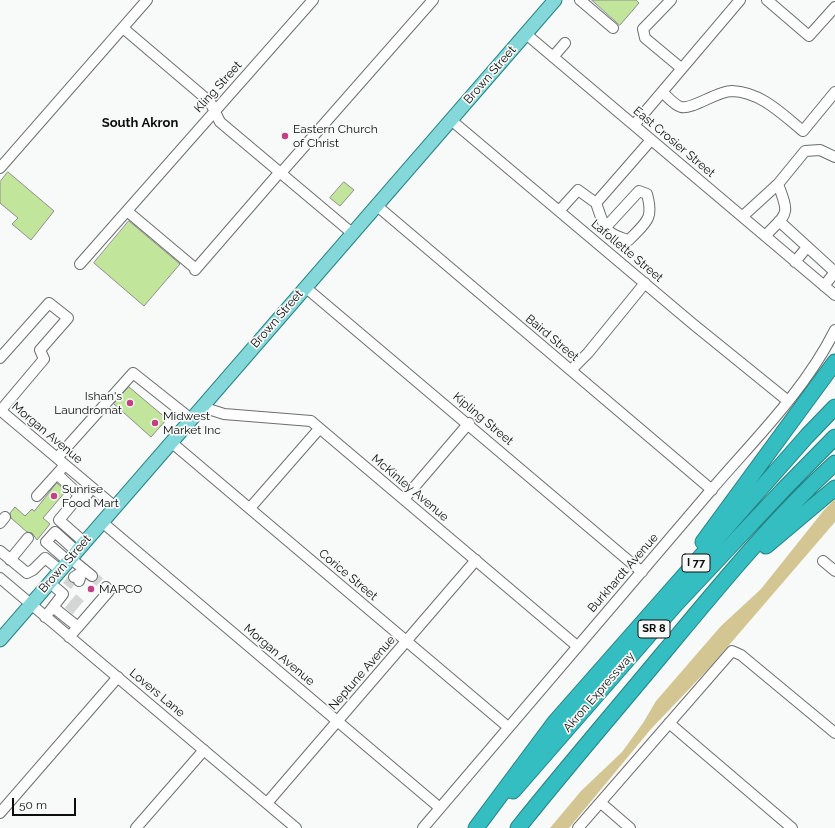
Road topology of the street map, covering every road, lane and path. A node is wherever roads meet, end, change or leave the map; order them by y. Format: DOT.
graph roads {
  1 [pos="147,0"];
  2 [pos="313,0"];
  3 [pos="432,0"];
  4 [pos="555,0"];
  5 [pos="580,0"];
  6 [pos="671,0"];
  7 [pos="740,0"];
  8 [pos="768,0"];
  9 [pos="835,7"];
  10 [pos="123,28"];
  11 [pos="613,28"];
  12 [pos="526,34"];
  13 [pos="565,43"];
  14 [pos="553,57"];
  15 [pos="682,68"];
  16 [pos="662,92"];
  17 [pos="835,92"];
  18 [pos="214,111"];
  19 [pos="451,120"];
  20 [pos="634,125"];
  21 [pos="651,140"];
  22 [pos="835,157"];
  23 [pos="0,168"];
  24 [pos="280,174"];
  25 [pos="778,184"];
  26 [pos="596,203"];
  27 [pos="376,206"];
  28 [pos="127,211"];
  29 [pos="559,211"];
  30 [pos="743,216"];
  31 [pos="779,221"];
  32 [pos="605,228"];
  33 [pos="352,233"];
  34 [pos="765,236"];
  35 [pos="807,247"];
  36 [pos="795,262"];
  37 [pos="80,264"];
  38 [pos="645,284"];
  39 [pos="824,286"];
  40 [pos="305,287"];
  41 [pos="835,295"];
  42 [pos="835,330"];
  43 [pos="0,358"];
  44 [pos="835,362"];
  45 [pos="571,370"];
  46 [pos="788,401"];
  47 [pos="202,407"];
  48 [pos="835,407"];
  49 [pos="0,410"];
  50 [pos="191,419"];
  51 [pos="469,423"];
  52 [pos="319,428"];
  53 [pos="835,437"];
  54 [pos="171,442"];
  55 [pos="57,458"];
  56 [pos="835,463"];
  57 [pos="65,465"];
  58 [pos="57,474"];
  59 [pos="92,488"];
  60 [pos="835,488"];
  61 [pos="712,490"];
  62 [pos="38,496"];
  63 [pos="79,496"];
  64 [pos="404,499"];
  65 [pos="114,506"];
  66 [pos="250,508"];
  67 [pos="102,522"];
  68 [pos="63,523"];
  69 [pos="28,538"];
  70 [pos="0,551"];
  71 [pos="72,556"];
  72 [pos="10,560"];
  73 [pos="476,560"];
  74 [pos="823,561"];
  75 [pos="835,571"];
  76 [pos="642,572"];
  77 [pos="92,576"];
  78 [pos="0,578"];
  79 [pos="680,581"];
  80 [pos="49,582"];
  81 [pos="106,588"];
  82 [pos="711,596"];
  83 [pos="30,604"];
  84 [pos="53,607"];
  85 [pos="45,616"];
  86 [pos="78,628"];
  87 [pos="69,637"];
  88 [pos="0,640"];
  89 [pos="406,641"];
  90 [pos="577,646"];
  91 [pos="118,677"];
  92 [pos="337,721"];
  93 [pos="668,723"];
  94 [pos="508,727"];
  95 [pos="834,730"];
  96 [pos="204,750"];
  97 [pos="267,803"];
  98 [pos="601,803"];
  99 [pos="442,806"];
  100 [pos="0,813"];
  101 [pos="290,826"];
  102 [pos="136,828"];
  103 [pos="423,828"];
  104 [pos="476,828"];
  105 [pos="481,828"];
  106 [pos="518,828"];
  107 [pos="578,828"];
  108 [pos="630,828"];
  109 [pos="792,828"];
  1 -- 10 [label="street"];
  2 -- 18 [label="street, Kling Street"];
  3 -- 24 [label="street"];
  4 -- 12 [label="main road, Brown Street"];
  5 -- 11 [label="street"];
  6 -- 15 [label="street"];
  7 -- 15 [label="street"];
  8 -- 9 [label="street"];
  10 -- 18 [label="street"];
  10 -- 23 [label="street"];
  12 -- 14 [label="street, East Crosier Street"];
  12 -- 19 [label="main road, Brown Street"];
  13 -- 14 [label="street"];
  14 -- 20 [label="street, East Crosier Street"];
  15 -- 16 [label="street"];
  16 -- 17 [label="street"];
  16 -- 20 [label="street"];
  18 -- 24 [label="street"];
  18 -- 28 [label="street, Kling Street"];
  19 -- 27 [label="main road, Brown Street"];
  19 -- 29 [label="street, Lafollette Street"];
  20 -- 21 [label="street, East Crosier Street"];
  21 -- 26 [label="street"];
  21 -- 30 [label="street, East Crosier Street"];
  22 -- 25 [label="street"];
  24 -- 28 [label="street"];
  24 -- 33 [label="street"];
  25 -- 30 [label="street"];
  25 -- 31 [label="street"];
  26 -- 29 [label="street"];
  26 -- 32 [label="street"];
  27 -- 33 [label="main road, Brown Street"];
  27 -- 45 [label="street, Baird Street"];
  28 -- 37 [label="street, Kling Street"];
  29 -- 38 [label="street, Lafollette Street"];
  30 -- 34 [label="street, East Crosier Street"];
  31 -- 34 [label="street"];
  31 -- 35 [label="street"];
  32 -- 32 [label="street"];
  33 -- 40 [label="main road, Brown Street"];
  34 -- 36 [label="street, East Crosier Street"];
  35 -- 36 [label="street"];
  35 -- 39 [label="street"];
  36 -- 39 [label="street, East Crosier Street"];
  38 -- 45 [label="street"];
  38 -- 46 [label="street, Lafollette Street"];
  39 -- 41 [label="street"];
  40 -- 47 [label="main road, Brown Street"];
  40 -- 51 [label="street, Kipling Street"];
  42 -- 46 [label="street, Burkhardt Avenue"];
  43 -- 49 [label="street"];
  44 -- 79 [label="highway"];
  45 -- 61 [label="street, Baird Street"];
  46 -- 61 [label="street, Burkhardt Avenue"];
  47 -- 50 [label="main road, Brown Street"];
  47 -- 52 [label="street, McKinley Avenue"];
  48 -- 79 [label="highway, I 77"];
  49 -- 55 [label="street, Morgan Avenue"];
  50 -- 54 [label="main road, Brown Street"];
  50 -- 55 [label="street"];
  51 -- 64 [label="street"];
  51 -- 76 [label="street, Kipling Street"];
  52 -- 64 [label="street, McKinley Avenue"];
  52 -- 66 [label="street"];
  53 -- 105 [label="highway, Akron Expressway / SR 8"];
  54 -- 65 [label="main road, Brown Street"];
  54 -- 66 [label="street, Corice Street"];
  55 -- 57 [label="street, Morgan Avenue"];
  56 -- 82 [label="highway, Akron Expressway"];
  57 -- 58 [label="street"];
  57 -- 59 [label="street, Morgan Avenue"];
  58 -- 62 [label="street"];
  58 -- 63 [label="street"];
  59 -- 63 [label="street"];
  59 -- 65 [label="street, Morgan Avenue"];
  60 -- 82 [label="highway"];
  61 -- 76 [label="street, Burkhardt Avenue"];
  63 -- 68 [label="street"];
  64 -- 73 [label="street, McKinley Avenue"];
  65 -- 67 [label="main road, Brown Street"];
  66 -- 89 [label="street, Corice Street"];
  67 -- 71 [label="main road, Brown Street"];
  67 -- 92 [label="street, Morgan Avenue"];
  68 -- 71 [label="street"];
  68 -- 71 [label="street"];
  69 -- 72 [label="street"];
  70 -- 72 [label="street"];
  71 -- 72 [label="street"];
  71 -- 77 [label="street"];
  71 -- 80 [label="main road, Brown Street"];
  73 -- 89 [label="street, Neptune Avenue"];
  73 -- 90 [label="street, McKinley Avenue"];
  74 -- 75 [label="street"];
  76 -- 90 [label="street, Burkhardt Avenue"];
  78 -- 83 [label="street, Lovers Lane"];
  79 -- 104 [label="highway, I 77"];
  80 -- 83 [label="main road, Brown Street"];
  80 -- 84 [label="street"];
  81 -- 86 [label="street"];
  82 -- 106 [label="highway, Akron Expressway"];
  83 -- 85 [label="street, Lovers Lane"];
  83 -- 88 [label="main road, Brown Street"];
  84 -- 85 [label="street"];
  84 -- 86 [label="street"];
  85 -- 87 [label="street, Lovers Lane"];
  86 -- 87 [label="street"];
  87 -- 91 [label="street, Lovers Lane"];
  89 -- 92 [label="street, Neptune Avenue"];
  89 -- 94 [label="street, Corice Street"];
  90 -- 94 [label="street, Burkhardt Avenue"];
  91 -- 96 [label="street, Lovers Lane"];
  91 -- 100 [label="street"];
  92 -- 97 [label="street, Neptune Avenue"];
  92 -- 99 [label="street, Morgan Avenue"];
  93 -- 95 [label="street"];
  93 -- 98 [label="street"];
  93 -- 109 [label="street"];
  94 -- 99 [label="street, Burkhardt Avenue"];
  96 -- 97 [label="street, Lovers Lane"];
  96 -- 102 [label="street"];
  97 -- 101 [label="street, Lovers Lane"];
  98 -- 107 [label="street"];
  98 -- 108 [label="street"];
  99 -- 103 [label="street, Burkhardt Avenue"];
}
